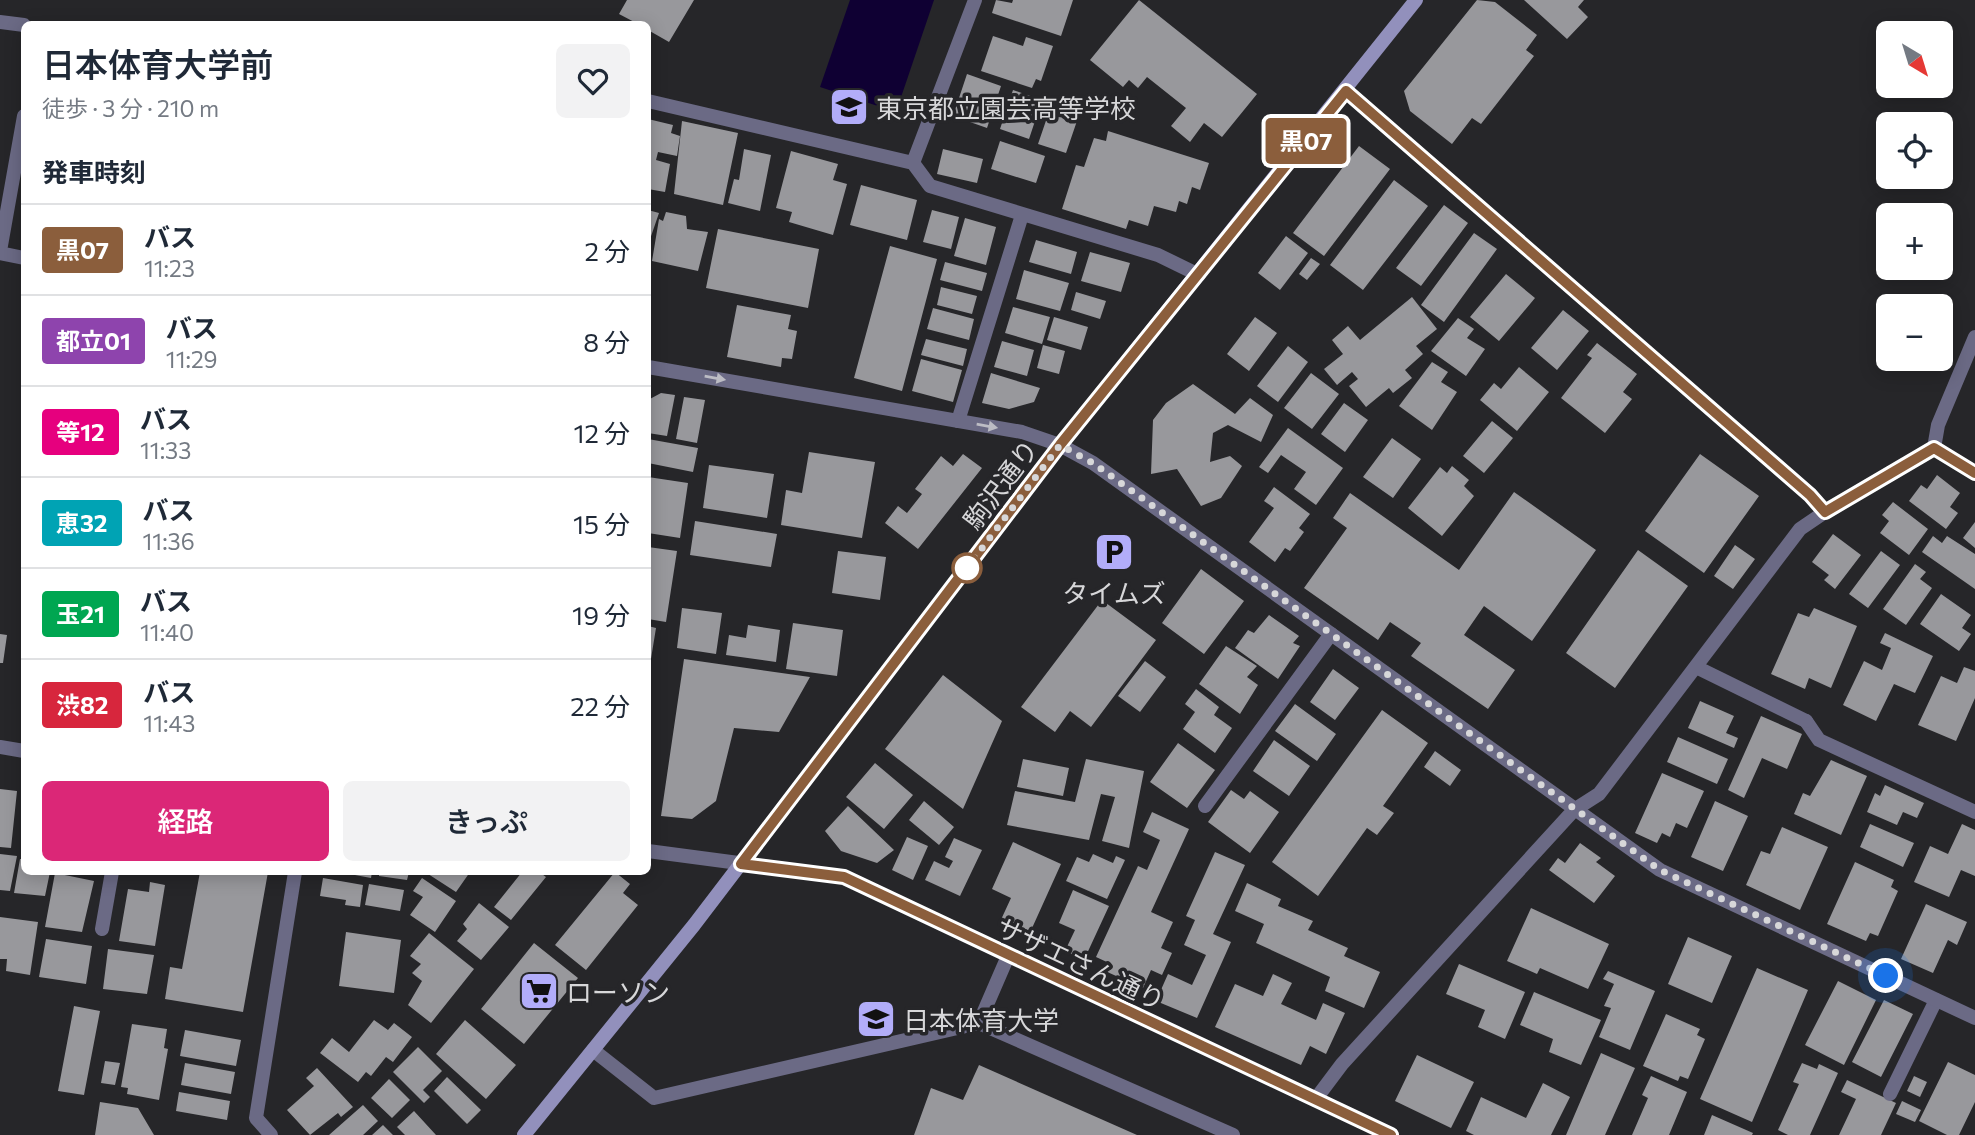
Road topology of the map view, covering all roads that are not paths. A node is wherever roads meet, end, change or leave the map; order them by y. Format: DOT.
graph roads {
  1 [pos="975,0"];
  2 [pos="1416,0"];
  3 [pos="0,22"];
  4 [pos="21,25"];
  5 [pos="1346,91"];
  6 [pos="651,102"];
  7 [pos="21,133"];
  8 [pos="913,163"];
  9 [pos="1022,215"];
  10 [pos="0,252"];
  11 [pos="21,257"];
  12 [pos="1199,275"];
  13 [pos="1975,337"];
  14 [pos="651,368"];
  15 [pos="958,421"];
  16 [pos="1060,445"];
  17 [pos="1934,448"];
  18 [pos="1975,473"];
  19 [pos="1825,512"];
  20 [pos="1331,634"];
  21 [pos="1696,667"];
  22 [pos="0,747"];
  23 [pos="21,750"];
  24 [pos="1205,806"];
  25 [pos="1574,810"];
  26 [pos="1975,812"];
  27 [pos="651,851"];
  28 [pos="741,864"];
  29 [pos="111,875"];
  30 [pos="295,875"];
  31 [pos="102,929"];
  32 [pos="1008,956"];
  33 [pos="1936,1000"];
  34 [pos="1975,1018"];
  35 [pos="979,1023"];
  36 [pos="593,1050"];
  37 [pos="1890,1094"];
  38 [pos="1315,1100"];
  39 [pos="271,1135"];
  40 [pos="524,1135"];
  41 [pos="1233,1135"];
  42 [pos="1391,1135"];
  1 -- 8 [label="street"];
  2 -- 5 [label="main road, 駒沢通り"];
  3 -- 4 [label="street"];
  5 -- 12 [label="main road, 駒沢通り"];
  5 -- 19 [label="street"];
  6 -- 8 [label="street"];
  7 -- 10 [label="street"];
  8 -- 9 [label="street"];
  9 -- 12 [label="street"];
  9 -- 15 [label="street"];
  10 -- 11 [label="street"];
  12 -- 16 [label="main road, 駒沢通り"];
  13 -- 17 [label="street"];
  14 -- 15 [label="street, one-way"];
  15 -- 16 [label="street, one-way"];
  16 -- 20 [label="street"];
  16 -- 28 [label="main road, 駒沢通り"];
  17 -- 18 [label="street"];
  17 -- 19 [label="street"];
  19 -- 21 [label="street"];
  20 -- 24 [label="street"];
  20 -- 25 [label="street"];
  21 -- 25 [label="street"];
  21 -- 26 [label="street"];
  22 -- 23 [label="street"];
  25 -- 33 [label="street"];
  25 -- 38 [label="street"];
  27 -- 28 [label="street, サザエさん通り"];
  28 -- 32 [label="street, サザエさん通り"];
  28 -- 36 [label="main road, 駒沢通り"];
  29 -- 31 [label="street"];
  30 -- 39 [label="street"];
  32 -- 35 [label="street"];
  32 -- 38 [label="street, サザエさん通り"];
  33 -- 34 [label="street"];
  33 -- 37 [label="street"];
  35 -- 36 [label="street"];
  35 -- 41 [label="street"];
  36 -- 40 [label="main road, 駒沢通り"];
  38 -- 42 [label="street, サザエさん通り"];
}
